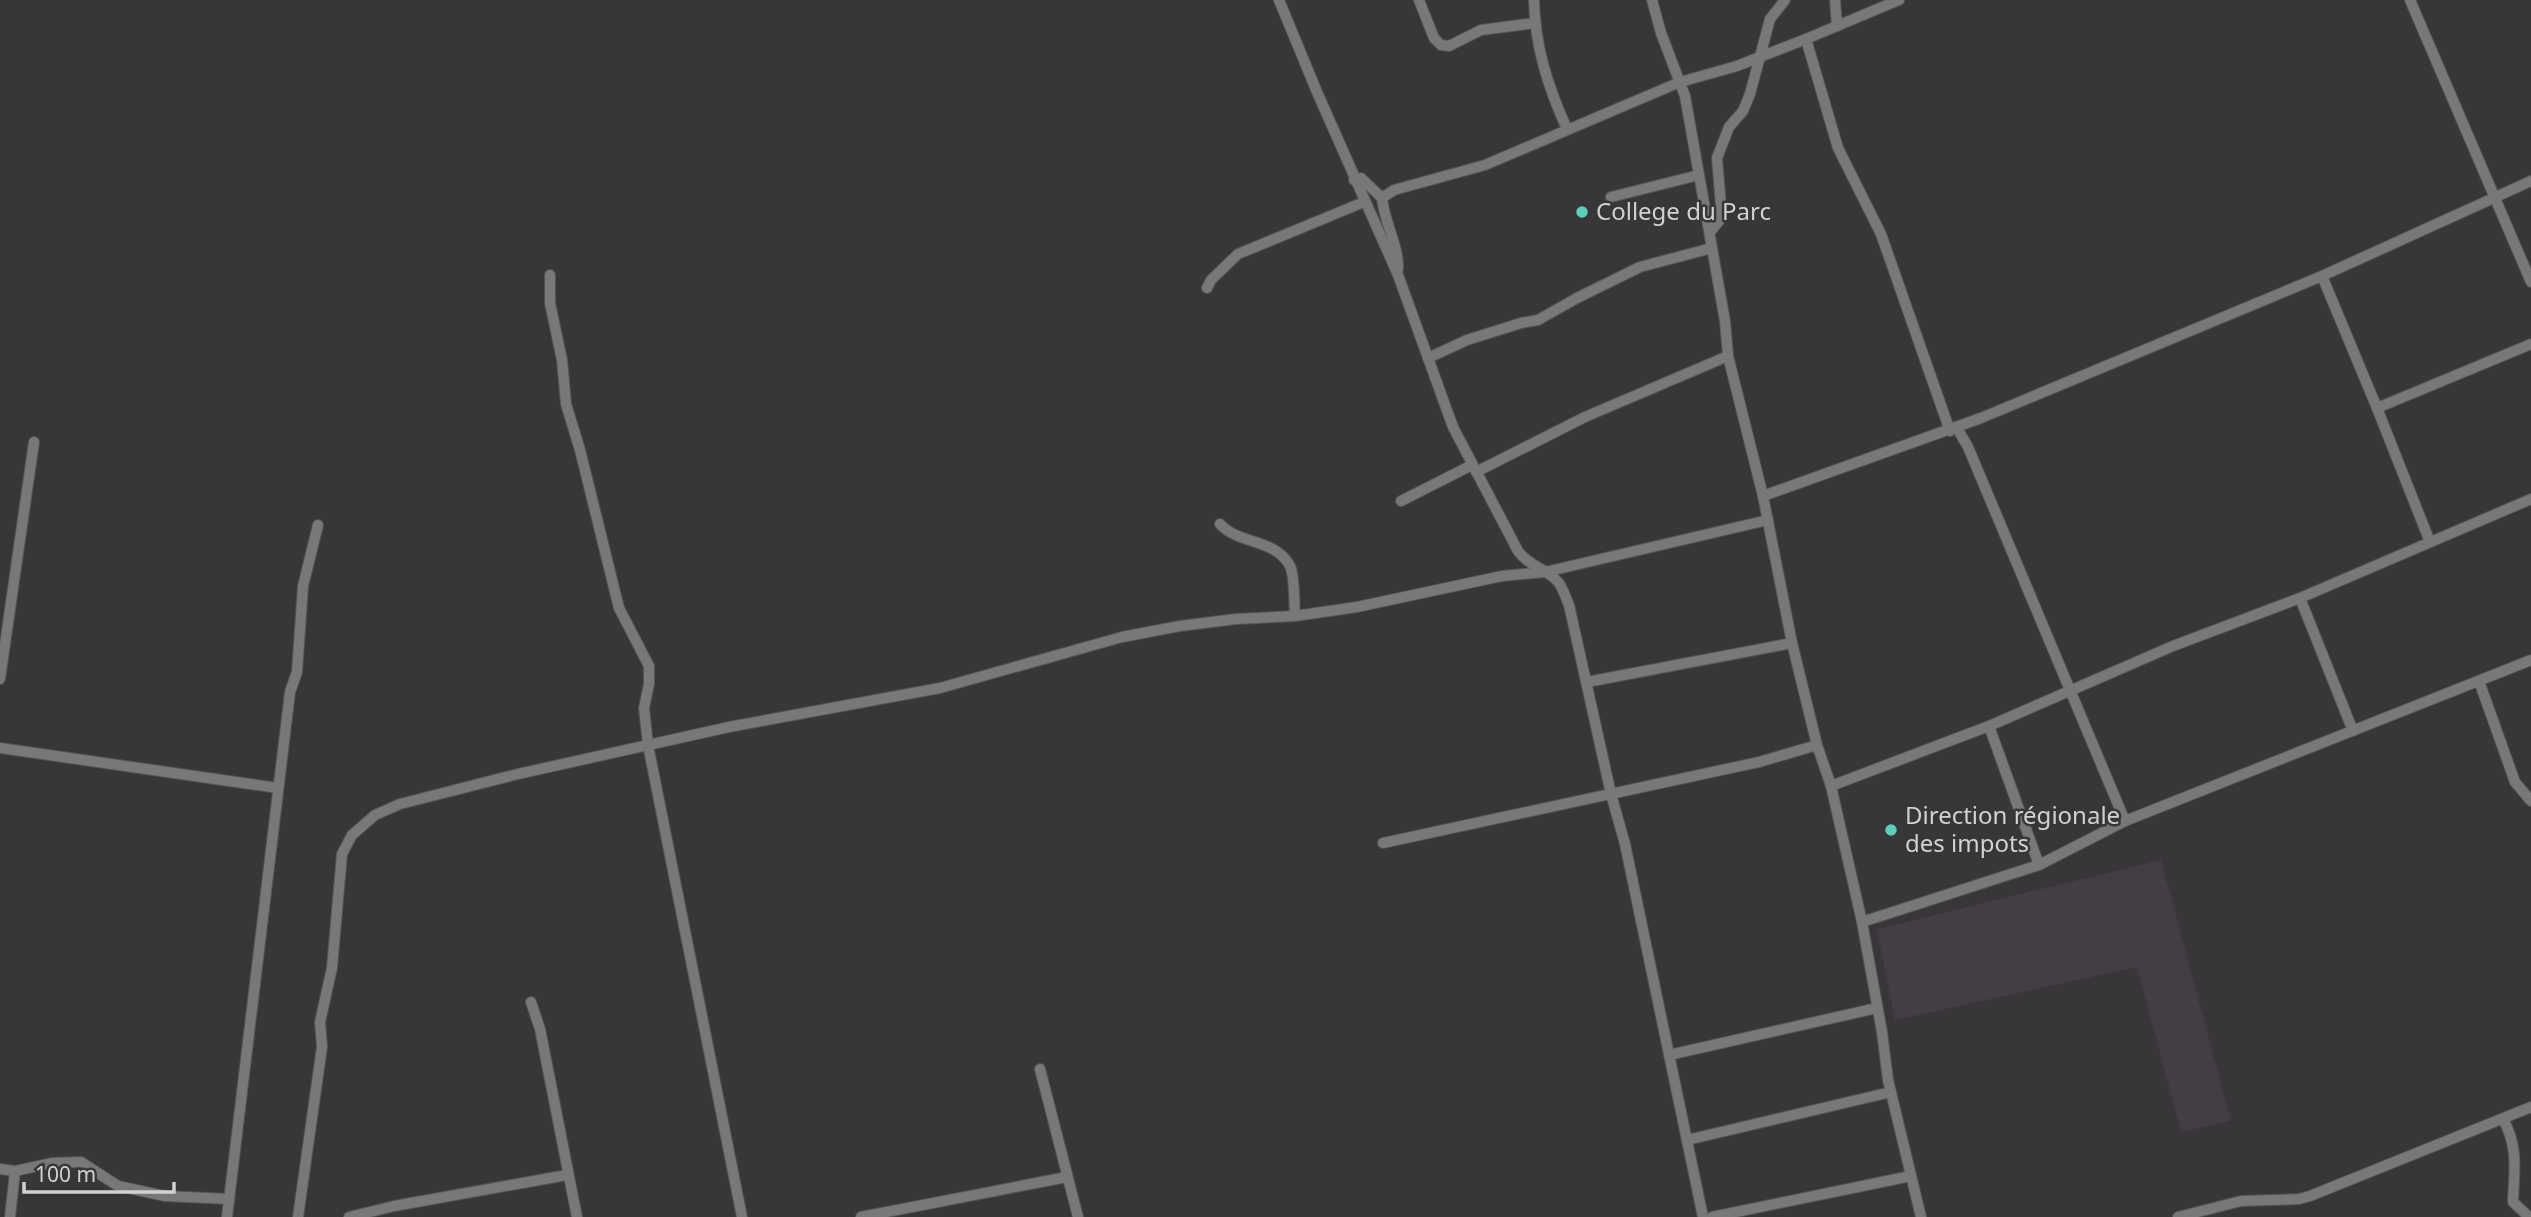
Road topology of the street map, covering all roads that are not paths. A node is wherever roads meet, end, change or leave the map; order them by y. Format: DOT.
graph roads {
  1 [pos="1279,0"];
  2 [pos="1419,0"];
  3 [pos="1535,0"];
  4 [pos="1652,0"];
  5 [pos="1785,0"];
  6 [pos="1835,0"];
  7 [pos="1899,0"];
  8 [pos="2410,0"];
  9 [pos="1535,23"];
  10 [pos="1838,26"];
  11 [pos="1806,39"];
  12 [pos="1760,55"];
  13 [pos="1680,82"];
  14 [pos="1567,130"];
  15 [pos="1699,175"];
  16 [pos="1354,180"];
  17 [pos="2531,181"];
  18 [pos="1611,197"];
  19 [pos="1382,198"];
  20 [pos="2494,198"];
  21 [pos="1364,202"];
  22 [pos="1710,232"];
  23 [pos="1712,248"];
  24 [pos="550,275"];
  25 [pos="1398,275"];
  26 [pos="2322,276"];
  27 [pos="2531,282"];
  28 [pos="1207,288"];
  29 [pos="2531,344"];
  30 [pos="1728,356"];
  31 [pos="1428,359"];
  32 [pos="2377,408"];
  33 [pos="1953,429"];
  34 [pos="34,442"];
  35 [pos="1474,468"];
  36 [pos="1763,496"];
  37 [pos="2531,499"];
  38 [pos="1401,501"];
  39 [pos="1768,520"];
  40 [pos="1220,523"];
  41 [pos="318,525"];
  42 [pos="2430,542"];
  43 [pos="1545,572"];
  44 [pos="2300,598"];
  45 [pos="1295,616"];
  46 [pos="1792,643"];
  47 [pos="2531,660"];
  48 [pos="0,679"];
  49 [pos="2479,681"];
  50 [pos="1587,682"];
  51 [pos="2068,691"];
  52 [pos="1989,726"];
  53 [pos="2353,731"];
  54 [pos="648,745"];
  55 [pos="1817,745"];
  56 [pos="0,748"];
  57 [pos="1831,786"];
  58 [pos="278,788"];
  59 [pos="1611,794"];
  60 [pos="2531,801"];
  61 [pos="2125,821"];
  62 [pos="1383,843"];
  63 [pos="2039,865"];
  64 [pos="1863,922"];
  65 [pos="531,1002"];
  66 [pos="1877,1008"];
  67 [pos="1669,1055"];
  68 [pos="1040,1069"];
  69 [pos="1891,1093"];
  70 [pos="2531,1107"];
  71 [pos="2503,1119"];
  72 [pos="1687,1140"];
  73 [pos="0,1169"];
  74 [pos="15,1171"];
  75 [pos="567,1175"];
  76 [pos="1911,1176"];
  77 [pos="1067,1177"];
  78 [pos="229,1199"];
  79 [pos="10,1217"];
  80 [pos="227,1217"];
  81 [pos="298,1217"];
  82 [pos="349,1217"];
  83 [pos="577,1217"];
  84 [pos="742,1217"];
  85 [pos="861,1217"];
  86 [pos="1078,1217"];
  87 [pos="1703,1217"];
  88 [pos="1712,1217"];
  89 [pos="1921,1217"];
  90 [pos="2178,1217"];
  91 [pos="2529,1217"];
  1 -- 16 [label="street"];
  2 -- 9 [label="street"];
  3 -- 9 [label="street"];
  4 -- 13 [label="street"];
  5 -- 12 [label="street"];
  6 -- 10 [label="street"];
  7 -- 10 [label="street"];
  8 -- 20 [label="street"];
  9 -- 14 [label="street"];
  10 -- 11 [label="street"];
  11 -- 12 [label="street"];
  11 -- 33 [label="street"];
  12 -- 13 [label="street"];
  12 -- 22 [label="street"];
  13 -- 14 [label="street"];
  13 -- 15 [label="street"];
  14 -- 19 [label="street"];
  15 -- 18 [label="street"];
  15 -- 22 [label="street"];
  16 -- 19 [label="street"];
  16 -- 21 [label="street"];
  17 -- 20 [label="street"];
  19 -- 25 [label="street"];
  20 -- 26 [label="street"];
  20 -- 27 [label="street"];
  21 -- 25 [label="street"];
  21 -- 28 [label="street"];
  22 -- 23 [label="street"];
  23 -- 30 [label="street"];
  23 -- 31 [label="street"];
  24 -- 54 [label="street"];
  25 -- 31 [label="street"];
  26 -- 32 [label="street"];
  26 -- 33 [label="street"];
  29 -- 32 [label="street"];
  30 -- 35 [label="street"];
  30 -- 36 [label="street"];
  31 -- 35 [label="street"];
  32 -- 42 [label="street"];
  33 -- 36 [label="street"];
  33 -- 51 [label="street"];
  34 -- 48 [label="street"];
  35 -- 38 [label="street"];
  35 -- 43 [label="street"];
  36 -- 39 [label="street"];
  37 -- 42 [label="street"];
  39 -- 43 [label="street"];
  39 -- 46 [label="street"];
  40 -- 45 [label="street"];
  41 -- 58 [label="street"];
  42 -- 44 [label="street"];
  43 -- 45 [label="street"];
  43 -- 50 [label="street"];
  44 -- 51 [label="street"];
  44 -- 53 [label="street"];
  45 -- 54 [label="street"];
  46 -- 50 [label="street"];
  46 -- 55 [label="street"];
  47 -- 49 [label="street"];
  49 -- 53 [label="street"];
  49 -- 60 [label="street"];
  50 -- 59 [label="street"];
  51 -- 52 [label="street"];
  51 -- 61 [label="street"];
  52 -- 57 [label="street"];
  52 -- 63 [label="street"];
  53 -- 61 [label="street"];
  54 -- 81 [label="street"];
  54 -- 84 [label="street"];
  55 -- 57 [label="street"];
  55 -- 59 [label="street"];
  56 -- 58 [label="street"];
  57 -- 64 [label="street"];
  58 -- 78 [label="street"];
  59 -- 62 [label="street"];
  59 -- 67 [label="street"];
  61 -- 63 [label="street"];
  63 -- 64 [label="street"];
  64 -- 66 [label="street"];
  65 -- 75 [label="street"];
  66 -- 67 [label="street"];
  66 -- 69 [label="street"];
  67 -- 72 [label="street"];
  68 -- 77 [label="street"];
  69 -- 72 [label="street"];
  69 -- 76 [label="street"];
  70 -- 71 [label="street"];
  71 -- 90 [label="street"];
  71 -- 91 [label="street"];
  72 -- 87 [label="street"];
  73 -- 74 [label="street"];
  74 -- 78 [label="street"];
  74 -- 79 [label="street"];
  75 -- 82 [label="street"];
  75 -- 83 [label="street"];
  76 -- 88 [label="street"];
  76 -- 89 [label="street"];
  77 -- 85 [label="street"];
  77 -- 86 [label="street"];
  78 -- 80 [label="street"];
}
